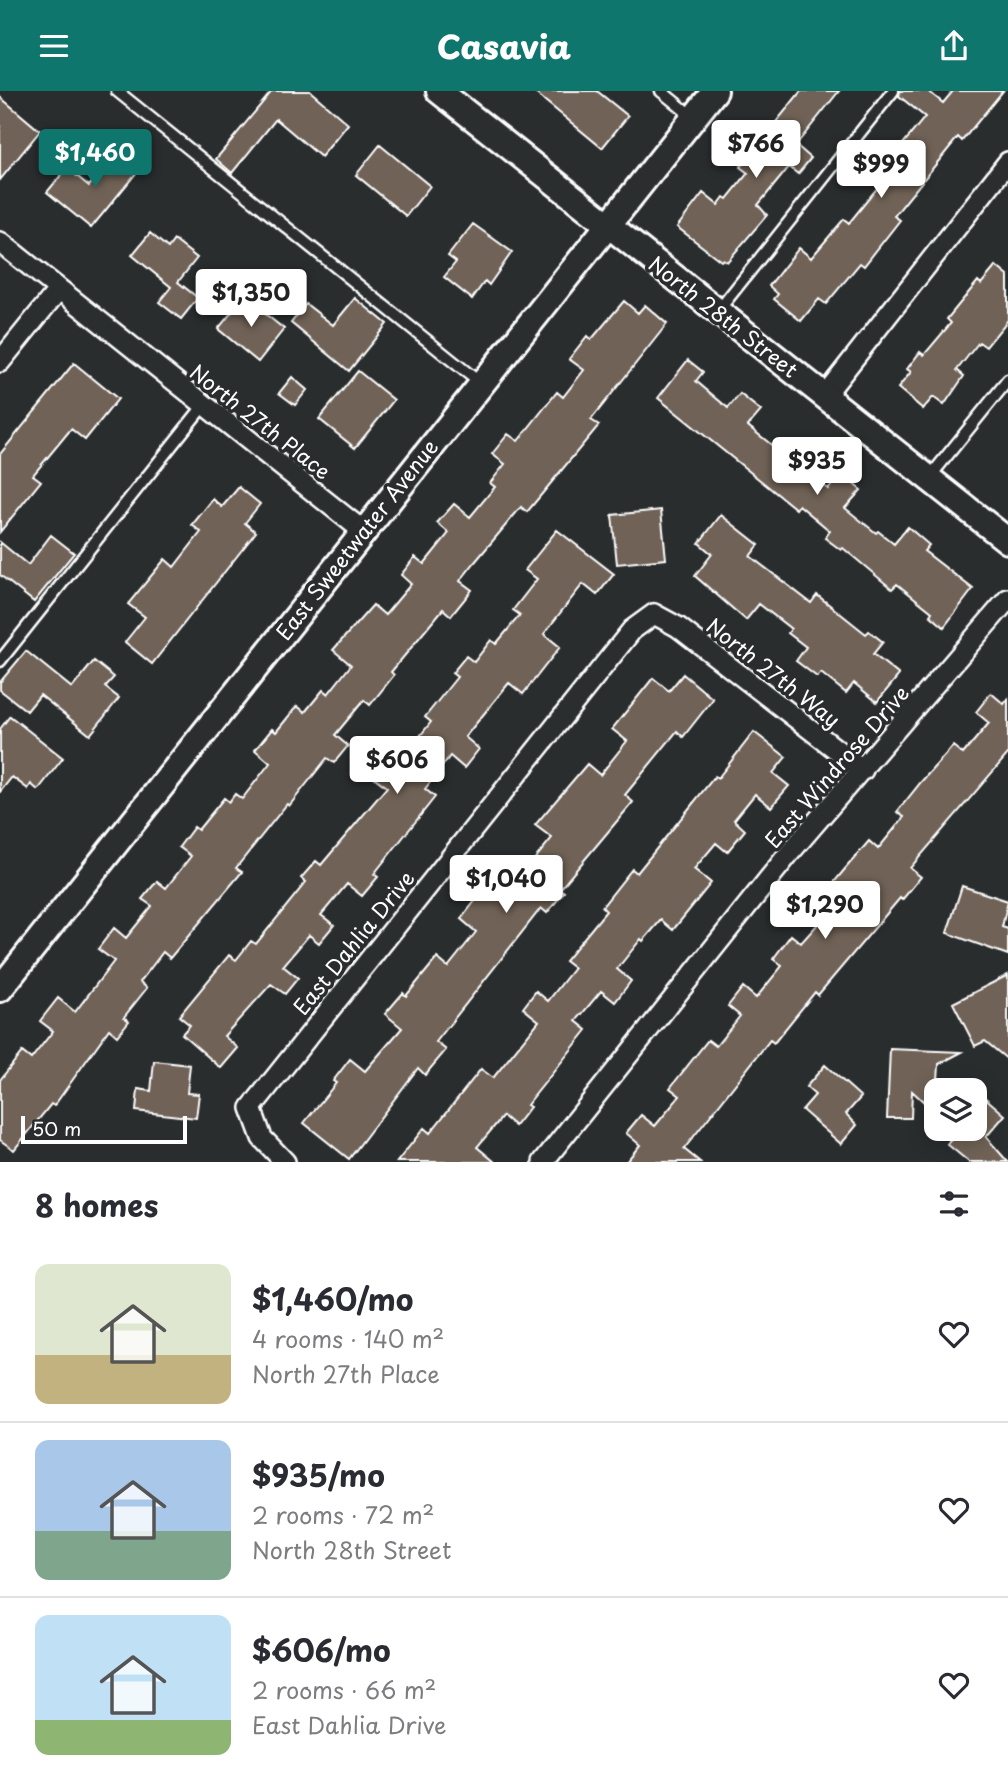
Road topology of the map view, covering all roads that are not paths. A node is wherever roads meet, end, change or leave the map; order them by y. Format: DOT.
graph roads {
  1 [pos="117,91"];
  2 [pos="439,91"];
  3 [pos="661,91"];
  4 [pos="715,91"];
  5 [pos="892,91"];
  6 [pos="694,117"];
  7 [pos="1008,162"];
  8 [pos="607,224"];
  9 [pos="0,242"];
  10 [pos="58,289"];
  11 [pos="718,311"];
  12 [pos="0,362"];
  13 [pos="1008,380"];
  14 [pos="481,383"];
  15 [pos="825,395"];
  16 [pos="204,405"];
  17 [pos="928,478"];
  18 [pos="363,531"];
  19 [pos="1008,541"];
  20 [pos="1008,599"];
  21 [pos="654,614"];
  22 [pos="0,661"];
  23 [pos="863,770"];
  24 [pos="0,989"];
  25 [pos="285,1162"];
  26 [pos="543,1162"];
  1 -- 14 [label="lane"];
  2 -- 8 [label="street, North 28th Street"];
  3 -- 6 [label="lane"];
  4 -- 6 [label="street, East Sweetwater Avenue"];
  5 -- 11 [label="lane"];
  6 -- 8 [label="street, East Sweetwater Avenue"];
  7 -- 15 [label="street"];
  8 -- 11 [label="street, North 28th Street"];
  8 -- 14 [label="street, East Sweetwater Avenue"];
  9 -- 10 [label="street, North 27th Place"];
  10 -- 12 [label="street"];
  10 -- 16 [label="street, North 27th Place"];
  11 -- 15 [label="street, North 28th Street"];
  13 -- 17 [label="lane"];
  14 -- 18 [label="street, East Sweetwater Avenue"];
  15 -- 17 [label="street, North 28th Street"];
  16 -- 18 [label="street, North 27th Place"];
  16 -- 22 [label="lane"];
  17 -- 19 [label="street, North 28th Street"];
  18 -- 24 [label="street, East Sweetwater Avenue"];
  20 -- 23 [label="street, East Windrose Drive"];
  21 -- 23 [label="street, North 27th Way"];
  21 -- 25 [label="street, East Dahlia Drive"];
  23 -- 26 [label="street, East Windrose Drive"];
}
